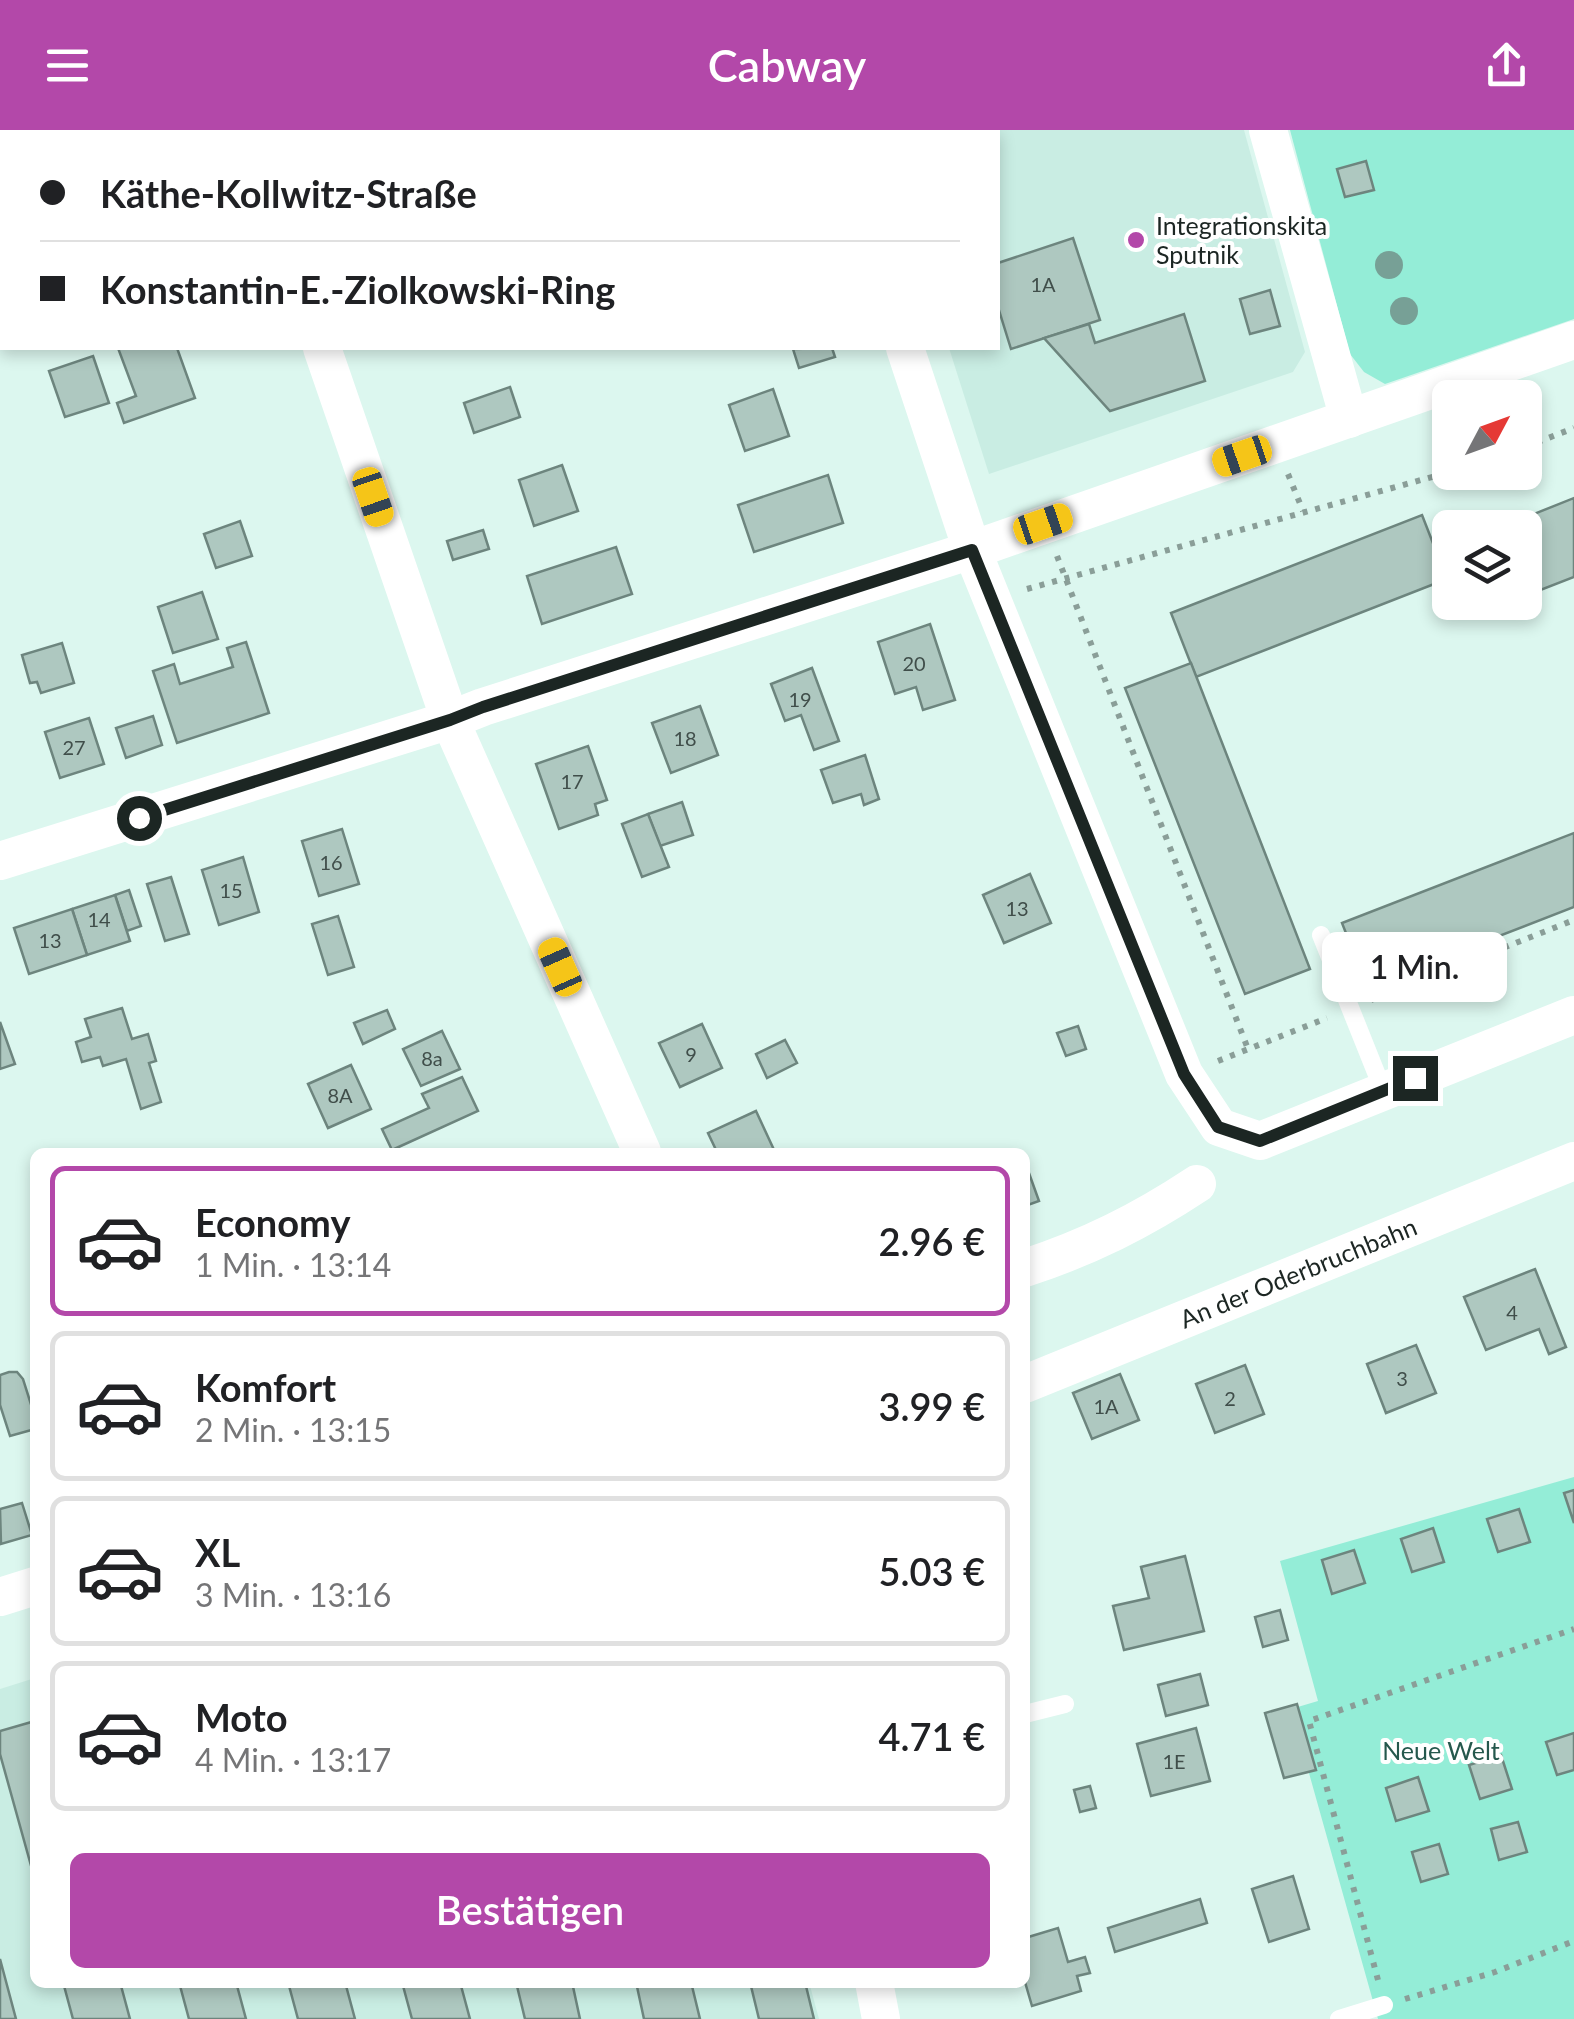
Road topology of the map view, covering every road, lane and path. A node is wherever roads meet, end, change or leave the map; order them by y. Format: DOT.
graph roads {
  1 [pos="1268,130"];
  2 [pos="1574,340"];
  3 [pos="323,350"];
  4 [pos="906,350"];
  5 [pos="1350,419"];
  6 [pos="1574,428"];
  7 [pos="1542,441"];
  8 [pos="1432,477"];
  9 [pos="1502,490"];
  10 [pos="1505,496"];
  11 [pos="1043,524"];
  12 [pos="972,550"];
  13 [pos="1067,578"];
  14 [pos="450,720"];
  15 [pos="0,861"];
  16 [pos="1321,935"];
  17 [pos="1574,1015"];
  18 [pos="1248,1049"];
  19 [pos="1384,1090"];
  20 [pos="640,1148"];
  21 [pos="1574,1162"];
  22 [pos="1198,1184"];
  23 [pos="1030,1266"];
  24 [pos="1030,1382"];
  25 [pos="30,1588"];
  26 [pos="0,1597"];
  27 [pos="1574,1630"];
  28 [pos="1065,1704"];
  29 [pos="1030,1713"];
  30 [pos="1574,1941"];
  31 [pos="875,1988"];
  32 [pos="1384,2005"];
  33 [pos="880,2019"];
  34 [pos="1339,2019"];
  1 -- 5 [label="street"];
  2 -- 5 [label="street"];
  3 -- 14 [label="street"];
  4 -- 12 [label="street"];
  5 -- 11 [label="street"];
  6 -- 7 [label="path"];
  8 -- 13 [label="path"];
  9 -- 10 [label="path"];
  11 -- 12 [label="street"];
  11 -- 13 [label="path"];
  12 -- 14 [label="street"];
  12 -- 19 [label="street"];
  13 -- 18 [label="path"];
  14 -- 15 [label="street"];
  14 -- 20 [label="street"];
  16 -- 19 [label="lane"];
  17 -- 19 [label="street"];
  21 -- 24 [label="street, An der Oderbruchbahn"];
  22 -- 23 [label="street"];
  25 -- 26 [label="street"];
  27 -- 32 [label="path"];
  28 -- 29 [label="lane"];
  30 -- 32 [label="path"];
  31 -- 33 [label="street"];
  32 -- 34 [label="lane"];
}
